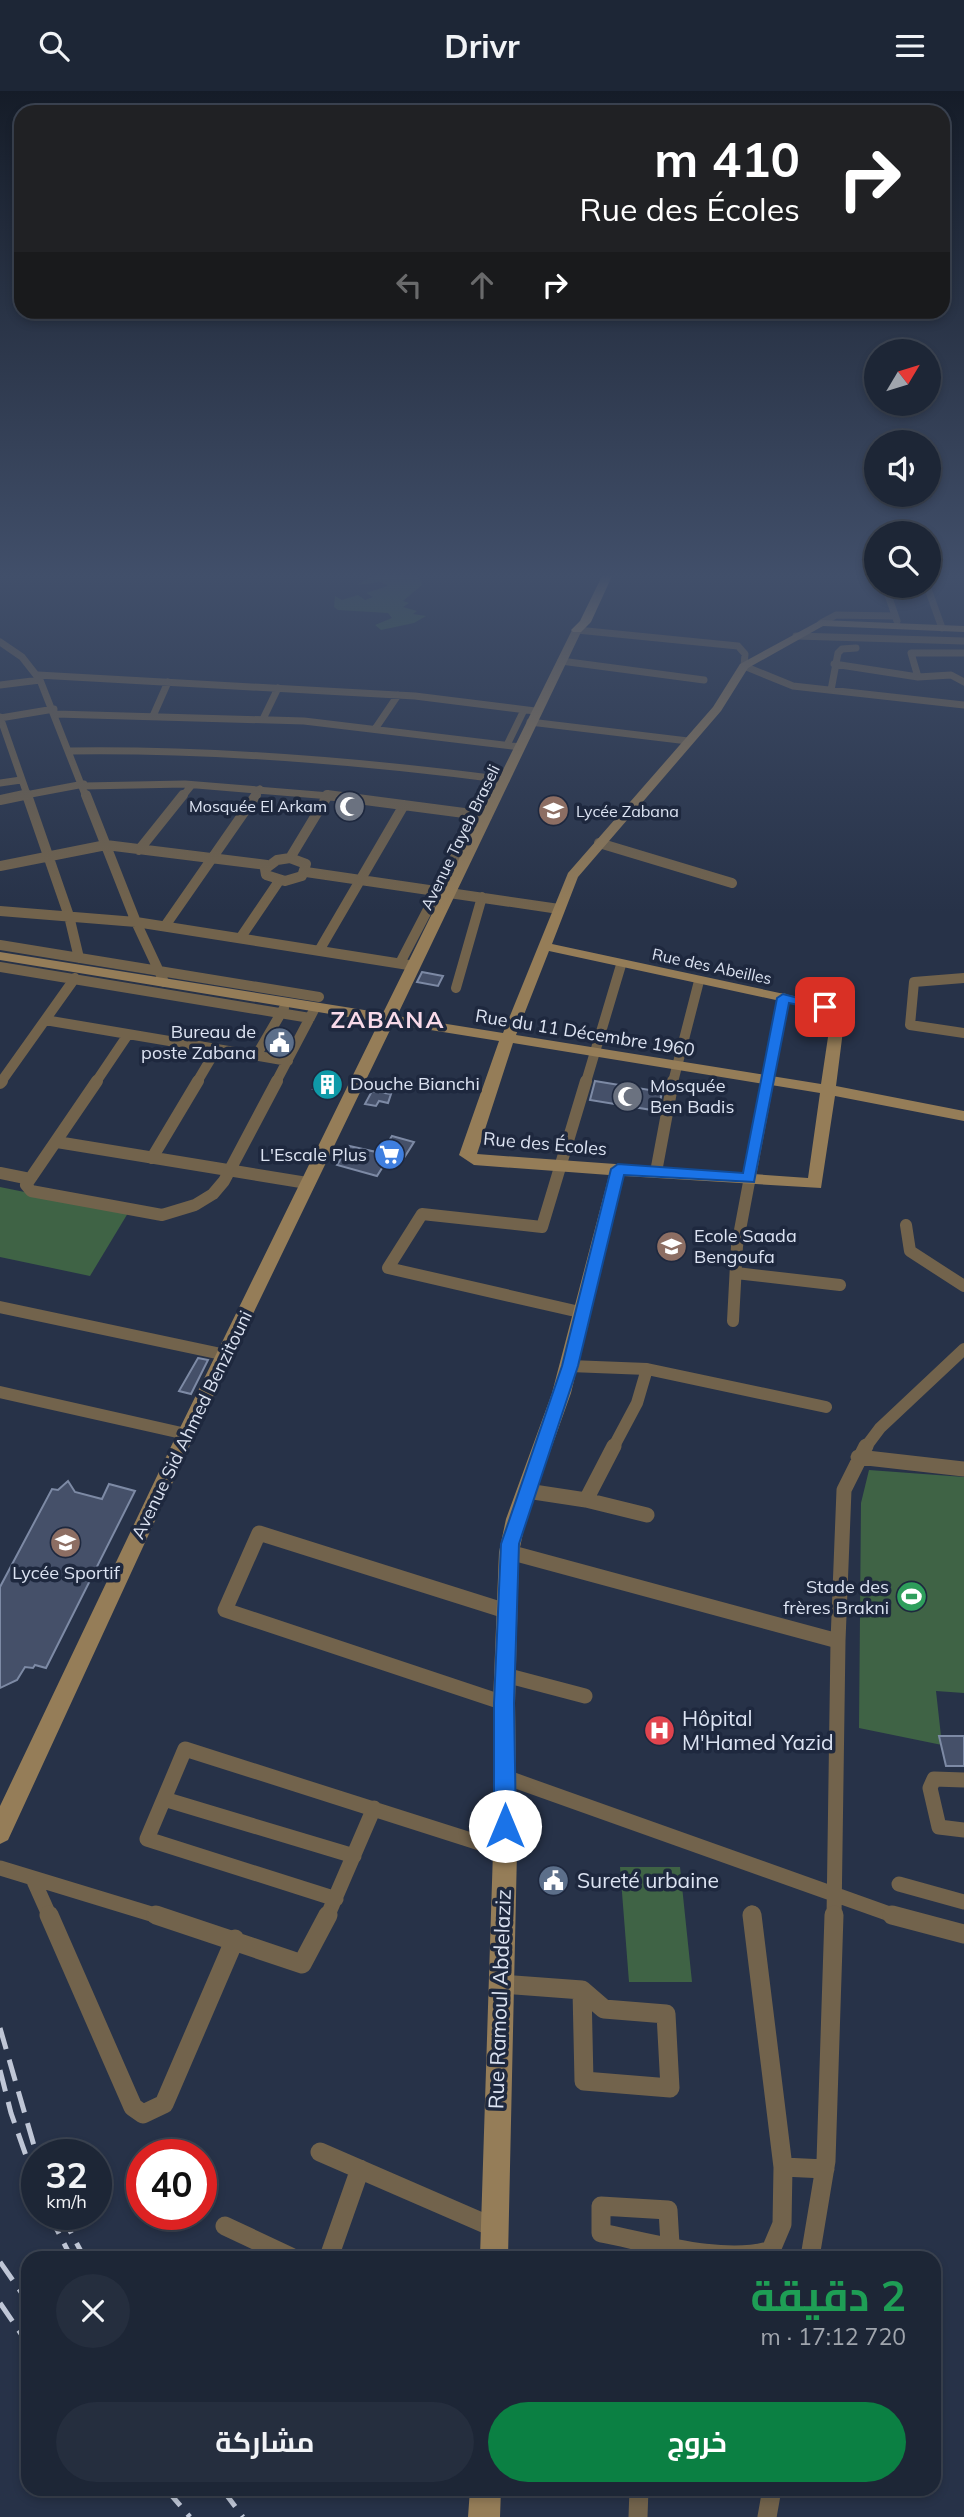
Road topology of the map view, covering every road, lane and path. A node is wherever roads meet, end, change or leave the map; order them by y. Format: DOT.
graph roads {
  1 [pos="43,687"];
  2 [pos="166,687"];
  3 [pos="264,687"];
  4 [pos="546,687"];
  5 [pos="731,687"];
  6 [pos="805,687"];
  7 [pos="278,688"];
  8 [pos="831,690"];
  9 [pos="398,695"];
  10 [pos="964,705"];
  11 [pos="55,711"];
  12 [pos="530,714"];
  13 [pos="153,716"];
  14 [pos="0,718"];
  15 [pos="263,719"];
  16 [pos="375,729"];
  17 [pos="688,741"];
  18 [pos="507,745"];
  19 [pos="520,747"];
  20 [pos="69,751"];
  21 [pos="21,780"];
  22 [pos="506,780"];
  23 [pos="0,783"];
  24 [pos="84,785"];
  25 [pos="191,786"];
  26 [pos="260,789"];
  27 [pos="27,795"];
  28 [pos="328,795"];
  29 [pos="0,800"];
  30 [pos="404,806"];
  31 [pos="482,816"];
  32 [pos="598,843"];
  33 [pos="106,845"];
  34 [pos="139,850"];
  35 [pos="46,856"];
  36 [pos="290,858"];
  37 [pos="210,859"];
  38 [pos="267,865"];
  39 [pos="0,866"];
  40 [pos="306,872"];
  41 [pos="363,880"];
  42 [pos="279,881"];
  43 [pos="732,883"];
  44 [pos="435,891"];
  45 [pos="450,893"];
  46 [pos="482,897"];
  47 [pos="559,909"];
  48 [pos="0,911"];
  49 [pos="69,916"];
  50 [pos="136,922"];
  51 [pos="165,926"];
  52 [pos="241,937"];
  53 [pos="0,945"];
  54 [pos="544,946"];
  55 [pos="320,949"];
  56 [pos="0,956"];
  57 [pos="79,958"];
  58 [pos="400,963"];
  59 [pos="10,965"];
  60 [pos="621,965"];
  61 [pos="415,966"];
  62 [pos="160,976"];
  63 [pos="75,978"];
  64 [pos="964,978"];
  65 [pos="0,980"];
  66 [pos="699,981"];
  67 [pos="456,988"];
  68 [pos="783,998"];
  69 [pos="284,1008"];
  70 [pos="315,1008"];
  71 [pos="387,1019"];
  72 [pos="45,1020"];
  73 [pos="964,1033"];
  74 [pos="127,1036"];
  75 [pos="507,1039"];
  76 [pos="216,1050"];
  77 [pos="593,1053"];
  78 [pos="256,1056"];
  79 [pos="288,1061"];
  80 [pos="676,1067"];
  81 [pos="768,1081"];
  82 [pos="0,1083"];
  83 [pos="830,1090"];
  84 [pos="963,1116"];
  85 [pos="57,1142"];
  86 [pos="152,1158"];
  87 [pos="560,1165"];
  88 [pos="618,1169"];
  89 [pos="229,1172"];
  90 [pos="656,1172"];
  91 [pos="0,1173"];
  92 [pos="30,1179"];
  93 [pos="749,1179"];
  94 [pos="307,1183"];
  95 [pos="906,1225"];
  96 [pos="736,1273"];
  97 [pos="840,1285"];
  98 [pos="964,1286"];
  99 [pos="0,1307"];
  100 [pos="584,1313"];
  101 [pos="733,1321"];
  102 [pos="964,1349"];
  103 [pos="226,1355"];
  104 [pos="570,1366"];
  105 [pos="647,1369"];
  106 [pos="0,1392"];
  107 [pos="826,1407"];
  108 [pos="186,1434"];
  109 [pos="858,1457"];
  110 [pos="964,1469"];
  111 [pos="527,1492"];
  112 [pos="586,1500"];
  113 [pos="647,1515"];
  114 [pos="509,1552"];
  115 [pos="506,1611"];
  116 [pos="838,1641"];
  117 [pos="505,1675"];
  118 [pos="585,1696"];
  119 [pos="504,1703"];
  120 [pos="505,1777"];
  121 [pos="964,1780"];
  122 [pos="164,1799"];
  123 [pos="374,1808"];
  124 [pos="964,1830"];
  125 [pos="0,1832"];
  126 [pos="505,1851"];
  127 [pos="354,1856"];
  128 [pos="0,1868"];
  129 [pos="33,1879"];
  130 [pos="899,1884"];
  131 [pos="835,1894"];
  132 [pos="335,1899"];
  133 [pos="964,1902"];
  134 [pos="752,1913"];
  135 [pos="964,1934"];
  136 [pos="235,1939"];
  137 [pos="499,1984"];
  138 [pos="582,1990"];
  139 [pos="320,2152"];
  140 [pos="783,2167"];
  141 [pos="360,2169"];
  142 [pos="825,2169"];
  143 [pos="225,2226"];
  144 [pos="495,2228"];
  145 [pos="670,2244"];
  146 [pos="278,2251"];
  147 [pos="330,2251"];
  148 [pos="494,2251"];
  149 [pos="715,2251"];
  150 [pos="770,2251"];
  151 [pos="811,2251"];
  152 [pos="485,2496"];
  153 [pos="639,2496"];
  154 [pos="771,2496"];
  155 [pos="484,2517"];
  156 [pos="638,2517"];
  157 [pos="767,2517"];
  1 -- 11 [label="street"];
  2 -- 13 [label="street"];
  3 -- 7 [label="street"];
  4 -- 12 [label="street, Avenue Tayeb Braseli"];
  5 -- 17 [label="street"];
  6 -- 8 [label="street"];
  7 -- 9 [label="street"];
  7 -- 15 [label="street"];
  8 -- 10 [label="street"];
  9 -- 12 [label="street"];
  9 -- 16 [label="street"];
  11 -- 13 [label="street"];
  11 -- 14 [label="street"];
  11 -- 20 [label="street"];
  12 -- 17 [label="street"];
  12 -- 18 [label="street"];
  12 -- 19 [label="street, Avenue Tayeb Braseli"];
  13 -- 15 [label="street"];
  14 -- 21 [label="street"];
  15 -- 16 [label="street"];
  16 -- 18 [label="street"];
  17 -- 32 [label="street"];
  18 -- 19 [label="street"];
  19 -- 22 [label="street, Avenue Tayeb Braseli"];
  20 -- 22 [label="street"];
  20 -- 24 [label="street"];
  21 -- 23 [label="street"];
  21 -- 27 [label="street"];
  22 -- 31 [label="street, Avenue Tayeb Braseli"];
  24 -- 25 [label="street"];
  24 -- 27 [label="street"];
  24 -- 33 [label="street"];
  25 -- 26 [label="street"];
  25 -- 34 [label="street"];
  26 -- 28 [label="street"];
  26 -- 37 [label="street"];
  27 -- 29 [label="street"];
  27 -- 35 [label="street"];
  28 -- 30 [label="street"];
  28 -- 36 [label="street"];
  30 -- 31 [label="street"];
  30 -- 41 [label="street"];
  31 -- 44 [label="street"];
  31 -- 45 [label="street, Avenue Tayeb Braseli"];
  32 -- 43 [label="street"];
  32 -- 47 [label="street"];
  33 -- 34 [label="street"];
  33 -- 35 [label="street"];
  33 -- 50 [label="street"];
  34 -- 37 [label="street"];
  35 -- 39 [label="street"];
  35 -- 49 [label="street"];
  36 -- 38 [label="street"];
  36 -- 40 [label="street"];
  37 -- 38 [label="street"];
  37 -- 51 [label="street"];
  38 -- 42 [label="street"];
  40 -- 41 [label="street"];
  40 -- 42 [label="street"];
  41 -- 44 [label="street"];
  41 -- 55 [label="street"];
  42 -- 52 [label="street"];
  44 -- 45 [label="street"];
  44 -- 58 [label="street"];
  45 -- 46 [label="street"];
  45 -- 61 [label="street, Avenue Tayeb Braseli"];
  46 -- 47 [label="street"];
  46 -- 67 [label="street"];
  47 -- 54 [label="street"];
  48 -- 49 [label="street"];
  49 -- 50 [label="street"];
  49 -- 57 [label="street"];
  50 -- 51 [label="street"];
  50 -- 62 [label="street"];
  51 -- 52 [label="street"];
  52 -- 55 [label="street"];
  53 -- 57 [label="street"];
  54 -- 60 [label="street, Rue des Abeilles"];
  54 -- 75 [label="street"];
  55 -- 58 [label="street"];
  56 -- 59 [label="street, Rue du 11 Décembre 1960"];
  57 -- 62 [label="street"];
  58 -- 61 [label="street"];
  59 -- 62 [label="street, Rue du 11 Décembre 1960"];
  59 -- 63 [label="street"];
  59 -- 65 [label="street"];
  60 -- 66 [label="street, Rue des Abeilles"];
  60 -- 77 [label="street"];
  61 -- 71 [label="street, Avenue Tayeb Braseli"];
  62 -- 69 [label="street, Rue du 11 Décembre 1960"];
  62 -- 70 [label="street"];
  63 -- 69 [label="street"];
  63 -- 72 [label="street"];
  64 -- 73 [label="street"];
  66 -- 68 [label="street, Rue des Abeilles"];
  66 -- 80 [label="street"];
  68 -- 81 [label="street"];
  68 -- 83 [label="street, Rue des Abeilles"];
  69 -- 70 [label="street, Rue du 11 Décembre 1960"];
  69 -- 78 [label="street"];
  70 -- 71 [label="street, Rue du 11 Décembre 1960"];
  70 -- 79 [label="street"];
  71 -- 75 [label="street, Rue du 11 Décembre 1960"];
  71 -- 94 [label="street, Avenue Sid Ahmed Benzitouni"];
  72 -- 74 [label="street"];
  72 -- 82 [label="street"];
  74 -- 76 [label="street"];
  74 -- 85 [label="street"];
  75 -- 77 [label="street, Rue du 11 Décembre 1960"];
  75 -- 87 [label="street, Rue des Écoles"];
  76 -- 78 [label="street"];
  76 -- 86 [label="street"];
  77 -- 80 [label="street, Rue du 11 Décembre 1960"];
  77 -- 87 [label="street"];
  78 -- 79 [label="street"];
  79 -- 89 [label="street"];
  80 -- 81 [label="street, Rue du 11 Décembre 1960"];
  80 -- 90 [label="street"];
  81 -- 83 [label="street, Rue du 11 Décembre 1960"];
  81 -- 93 [label="street"];
  83 -- 84 [label="street, Rue du 11 Décembre 1960"];
  83 -- 93 [label="street, Rue des Écoles"];
  85 -- 86 [label="street"];
  85 -- 92 [label="street"];
  86 -- 89 [label="street"];
  87 -- 88 [label="street, Rue des Écoles"];
  87 -- 100 [label="street"];
  88 -- 90 [label="street, Rue des Écoles"];
  88 -- 100 [label="street, Rue Ramoul Abdelaziz"];
  89 -- 92 [label="street"];
  89 -- 94 [label="street"];
  90 -- 93 [label="street, Rue des Écoles"];
  91 -- 92 [label="street"];
  93 -- 96 [label="street"];
  94 -- 103 [label="street, Avenue Sid Ahmed Benzitouni"];
  95 -- 98 [label="street"];
  96 -- 97 [label="street"];
  96 -- 101 [label="street"];
  99 -- 103 [label="street"];
  100 -- 104 [label="street, Rue Ramoul Abdelaziz"];
  102 -- 109 [label="street"];
  103 -- 108 [label="street, Avenue Sid Ahmed Benzitouni"];
  104 -- 105 [label="street"];
  104 -- 111 [label="street, Rue Ramoul Abdelaziz"];
  105 -- 107 [label="street"];
  105 -- 112 [label="street"];
  106 -- 108 [label="street"];
  108 -- 125 [label="street, Avenue Sid Ahmed Benzitouni"];
  109 -- 110 [label="street"];
  109 -- 116 [label="street"];
  111 -- 112 [label="street"];
  111 -- 114 [label="street, Rue Ramoul Abdelaziz"];
  112 -- 113 [label="street"];
  114 -- 115 [label="street, Rue Ramoul Abdelaziz"];
  114 -- 116 [label="street"];
  115 -- 117 [label="street, Rue Ramoul Abdelaziz"];
  115 -- 119 [label="street"];
  116 -- 131 [label="street"];
  117 -- 118 [label="street"];
  117 -- 119 [label="street, Rue Ramoul Abdelaziz"];
  119 -- 120 [label="street, Rue Ramoul Abdelaziz"];
  120 -- 126 [label="street, Rue Ramoul Abdelaziz"];
  120 -- 131 [label="street"];
  121 -- 124 [label="street"];
  122 -- 123 [label="street"];
  122 -- 127 [label="street"];
  122 -- 132 [label="street"];
  123 -- 126 [label="street"];
  123 -- 127 [label="street"];
  126 -- 137 [label="street, Rue Ramoul Abdelaziz"];
  127 -- 132 [label="street"];
  128 -- 129 [label="street"];
  129 -- 136 [label="street"];
  129 -- 136 [label="street"];
  130 -- 133 [label="street"];
  131 -- 135 [label="street"];
  131 -- 142 [label="street"];
  132 -- 136 [label="street"];
  134 -- 140 [label="street"];
  137 -- 138 [label="street"];
  137 -- 144 [label="street, Rue Ramoul Abdelaziz"];
  138 -- 138 [label="street"];
  139 -- 141 [label="street"];
  140 -- 142 [label="street"];
  140 -- 150 [label="street"];
  141 -- 144 [label="street"];
  141 -- 147 [label="street"];
  142 -- 151 [label="street"];
  143 -- 146 [label="street"];
  144 -- 148 [label="street, Rue Ramoul Abdelaziz"];
  145 -- 149 [label="street"];
  152 -- 155 [label="street"];
  153 -- 156 [label="street"];
  154 -- 157 [label="street"];
}
